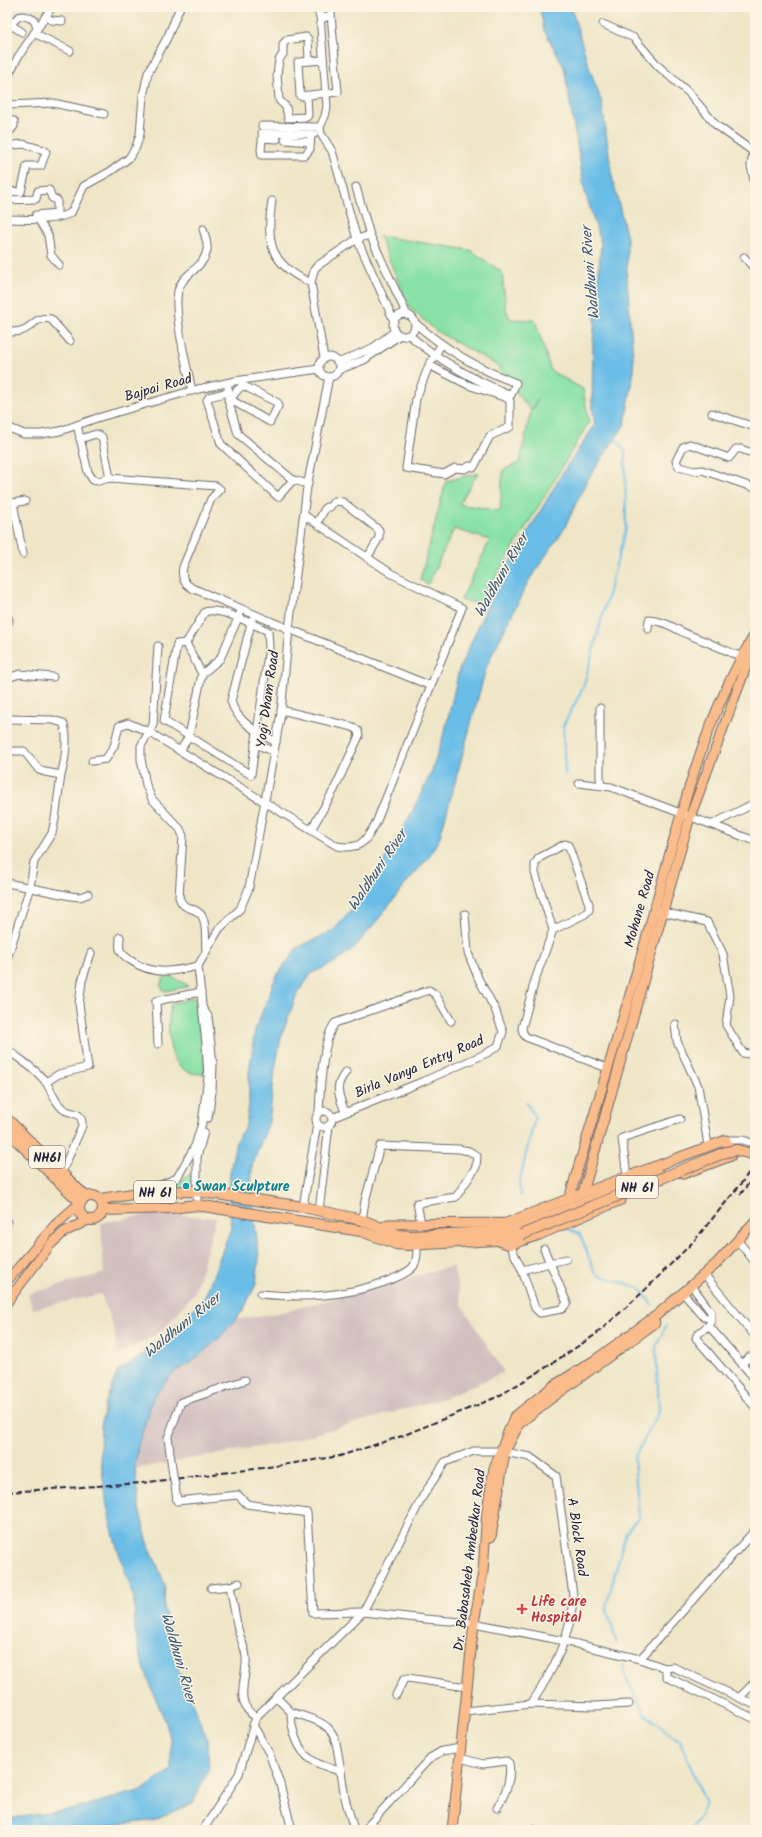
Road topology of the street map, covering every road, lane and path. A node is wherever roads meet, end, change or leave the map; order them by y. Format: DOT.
graph roads {
  1 [pos="52,7"];
  2 [pos="180,7"];
  3 [pos="303,7"];
  4 [pos="331,7"];
  5 [pos="319,11"];
  6 [pos="331,15"];
  7 [pos="46,19"];
  8 [pos="62,21"];
  9 [pos="603,24"];
  10 [pos="9,28"];
  11 [pos="36,30"];
  12 [pos="22,32"];
  13 [pos="70,51"];
  14 [pos="323,60"];
  15 [pos="309,61"];
  16 [pos="8,75"];
  17 [pos="325,94"];
  18 [pos="307,96"];
  19 [pos="7,107"];
  20 [pos="104,114"];
  21 [pos="7,119"];
  22 [pos="7,130"];
  23 [pos="293,130"];
  24 [pos="320,130"];
  25 [pos="262,133"];
  26 [pos="311,138"];
  27 [pos="277,140"];
  28 [pos="285,140"];
  29 [pos="7,146"];
  30 [pos="754,152"];
  31 [pos="755,185"];
  32 [pos="356,187"];
  33 [pos="7,191"];
  34 [pos="7,200"];
  35 [pos="272,201"];
  36 [pos="37,217"];
  37 [pos="7,219"];
  38 [pos="203,229"];
  39 [pos="370,235"];
  40 [pos="357,239"];
  41 [pos="744,257"];
  42 [pos="59,265"];
  43 [pos="755,269"];
  44 [pos="311,283"];
  45 [pos="407,315"];
  46 [pos="394,321"];
  47 [pos="415,323"];
  48 [pos="7,332"];
  49 [pos="398,333"];
  50 [pos="409,335"];
  51 [pos="70,341"];
  52 [pos="441,345"];
  53 [pos="434,355"];
  54 [pos="324,358"];
  55 [pos="429,365"];
  56 [pos="338,367"];
  57 [pos="319,369"];
  58 [pos="329,377"];
  59 [pos="227,383"];
  60 [pos="192,391"];
  61 [pos="227,393"];
  62 [pos="230,401"];
  63 [pos="712,413"];
  64 [pos="76,425"];
  65 [pos="7,427"];
  66 [pos="755,427"];
  67 [pos="80,439"];
  68 [pos="755,454"];
  69 [pos="110,478"];
  70 [pos="293,480"];
  71 [pos="308,484"];
  72 [pos="755,488"];
  73 [pos="25,501"];
  74 [pos="10,504"];
  75 [pos="304,515"];
  76 [pos="317,523"];
  77 [pos="23,554"];
  78 [pos="367,558"];
  79 [pos="242,609"];
  80 [pos="254,614"];
  81 [pos="238,618"];
  82 [pos="251,624"];
  83 [pos="648,629"];
  84 [pos="289,630"];
  85 [pos="755,634"];
  86 [pos="186,643"];
  87 [pos="158,646"];
  88 [pos="755,651"];
  89 [pos="745,659"];
  90 [pos="202,674"];
  91 [pos="53,677"];
  92 [pos="7,678"];
  93 [pos="432,686"];
  94 [pos="600,708"];
  95 [pos="281,710"];
  96 [pos="7,719"];
  97 [pos="150,732"];
  98 [pos="257,732"];
  99 [pos="187,734"];
  100 [pos="276,742"];
  101 [pos="255,744"];
  102 [pos="178,749"];
  103 [pos="7,751"];
  104 [pos="273,751"];
  105 [pos="92,762"];
  106 [pos="61,775"];
  107 [pos="579,782"];
  108 [pos="601,785"];
  109 [pos="264,802"];
  110 [pos="755,803"];
  111 [pos="680,814"];
  112 [pos="690,817"];
  113 [pos="713,824"];
  114 [pos="311,830"];
  115 [pos="755,841"];
  116 [pos="7,883"];
  117 [pos="30,887"];
  118 [pos="88,894"];
  119 [pos="658,911"];
  120 [pos="465,914"];
  121 [pos="553,930"];
  122 [pos="120,937"];
  123 [pos="206,950"];
  124 [pos="91,953"];
  125 [pos="7,959"];
  126 [pos="198,966"];
  127 [pos="201,992"];
  128 [pos="203,1008"];
  129 [pos="451,1021"];
  130 [pos="675,1024"];
  131 [pos="158,1044"];
  132 [pos="7,1049"];
  133 [pos="755,1055"];
  134 [pos="607,1068"];
  135 [pos="346,1072"];
  136 [pos="46,1082"];
  137 [pos="345,1112"];
  138 [pos="319,1113"];
  139 [pos="332,1118"];
  140 [pos="7,1119"];
  141 [pos="680,1119"];
  142 [pos="317,1124"];
  143 [pos="329,1125"];
  144 [pos="7,1131"];
  145 [pos="315,1139"];
  146 [pos="327,1140"];
  147 [pos="726,1140"];
  148 [pos="749,1142"];
  149 [pos="708,1145"];
  150 [pos="620,1147"];
  151 [pos="33,1150"];
  152 [pos="755,1151"];
  153 [pos="755,1155"];
  154 [pos="62,1172"];
  155 [pos="625,1177"];
  156 [pos="196,1191"];
  157 [pos="145,1192"];
  158 [pos="583,1193"];
  159 [pos="569,1198"];
  160 [pos="100,1199"];
  161 [pos="82,1201"];
  162 [pos="197,1204"];
  163 [pos="297,1207"];
  164 [pos="104,1210"];
  165 [pos="319,1211"];
  166 [pos="88,1220"];
  167 [pos="362,1220"];
  168 [pos="755,1221"];
  169 [pos="421,1223"];
  170 [pos="755,1229"];
  171 [pos="382,1233"];
  172 [pos="511,1238"];
  173 [pos="417,1244"];
  174 [pos="739,1244"];
  175 [pos="544,1250"];
  176 [pos="566,1259"];
  177 [pos="755,1262"];
  178 [pos="549,1263"];
  179 [pos="522,1270"];
  180 [pos="8,1276"];
  181 [pos="708,1279"];
  182 [pos="693,1288"];
  183 [pos="261,1294"];
  184 [pos="685,1295"];
  185 [pos="7,1302"];
  186 [pos="710,1322"];
  187 [pos="755,1336"];
  188 [pos="755,1363"];
  189 [pos="742,1364"];
  190 [pos="755,1379"];
  191 [pos="246,1380"];
  192 [pos="755,1407"];
  193 [pos="503,1451"];
  194 [pos="755,1530"];
  195 [pos="239,1583"];
  196 [pos="230,1586"];
  197 [pos="211,1588"];
  198 [pos="363,1612"];
  199 [pos="477,1624"];
  200 [pos="564,1640"];
  201 [pos="640,1658"];
  202 [pos="665,1668"];
  203 [pos="755,1682"];
  204 [pos="468,1687"];
  205 [pos="396,1695"];
  206 [pos="276,1697"];
  207 [pos="740,1697"];
  208 [pos="531,1704"];
  209 [pos="629,1704"];
  210 [pos="753,1704"];
  211 [pos="468,1710"];
  212 [pos="291,1712"];
  213 [pos="744,1714"];
  214 [pos="256,1717"];
  215 [pos="755,1719"];
  216 [pos="253,1725"];
  217 [pos="461,1748"];
  218 [pos="462,1759"];
  219 [pos="341,1772"];
  220 [pos="497,1808"];
  221 [pos="455,1816"];
  222 [pos="203,1830"];
  223 [pos="292,1830"];
  224 [pos="354,1830"];
  225 [pos="364,1830"];
  226 [pos="452,1830"];
  227 [pos="456,1830"];
  1 -- 7 [label="street"];
  2 -- 36 [label="street"];
  3 -- 5 [label="street"];
  4 -- 6 [label="street"];
  5 -- 6 [label="street"];
  5 -- 14 [label="street"];
  6 -- 17 [label="street"];
  7 -- 8 [label="street"];
  7 -- 11 [label="street"];
  9 -- 30 [label="street"];
  10 -- 11 [label="street"];
  10 -- 12 [label="street"];
  11 -- 13 [label="street"];
  11 -- 16 [label="street"];
  14 -- 15 [label="street"];
  14 -- 17 [label="street"];
  15 -- 18 [label="street"];
  15 -- 18 [label="street"];
  17 -- 18 [label="street"];
  17 -- 24 [label="street"];
  19 -- 20 [label="street"];
  21 -- 22 [label="street"];
  23 -- 24 [label="street"];
  23 -- 25 [label="street"];
  23 -- 26 [label="street"];
  24 -- 26 [label="street"];
  24 -- 40 [label="street"];
  25 -- 26 [label="street"];
  25 -- 27 [label="street"];
  26 -- 28 [label="street"];
  29 -- 33 [label="street"];
  30 -- 31 [label="street"];
  32 -- 39 [label="street"];
  34 -- 36 [label="street"];
  35 -- 44 [label="street"];
  36 -- 37 [label="street"];
  36 -- 42 [label="street"];
  38 -- 60 [label="street"];
  39 -- 40 [label="street"];
  39 -- 45 [label="street"];
  40 -- 44 [label="street"];
  40 -- 46 [label="street"];
  41 -- 43 [label="street"];
  44 -- 54 [label="street"];
  45 -- 46 [label="street"];
  45 -- 47 [label="street"];
  46 -- 49 [label="street"];
  47 -- 50 [label="street"];
  47 -- 52 [label="street"];
  48 -- 51 [label="street"];
  49 -- 50 [label="street"];
  49 -- 56 [label="street"];
  50 -- 53 [label="street"];
  52 -- 53 [label="street"];
  52 -- 53 [label="street"];
  53 -- 55 [label="street"];
  54 -- 56 [label="street"];
  54 -- 57 [label="street"];
  55 -- 55 [label="street"];
  56 -- 58 [label="street"];
  57 -- 58 [label="street"];
  57 -- 59 [label="street, Bajpai Road"];
  58 -- 71 [label="street, Yogi Dham Road"];
  59 -- 60 [label="street, Bajpai Road"];
  59 -- 61 [label="street"];
  60 -- 64 [label="street, Bajpai Road"];
  61 -- 62 [label="street"];
  61 -- 70 [label="street"];
  62 -- 62 [label="street"];
  62 -- 70 [label="street"];
  63 -- 66 [label="street"];
  64 -- 65 [label="street, Bajpai Road"];
  64 -- 67 [label="street"];
  67 -- 69 [label="street"];
  67 -- 69 [label="street"];
  68 -- 72 [label="street"];
  69 -- 79 [label="street"];
  70 -- 71 [label="street"];
  71 -- 75 [label="street, Yogi Dham Road"];
  73 -- 74 [label="street"];
  74 -- 77 [label="street"];
  75 -- 76 [label="street"];
  75 -- 84 [label="street, Yogi Dham Road"];
  76 -- 78 [label="street"];
  76 -- 78 [label="street"];
  78 -- 93 [label="street"];
  79 -- 80 [label="street"];
  79 -- 81 [label="street"];
  80 -- 82 [label="street"];
  80 -- 84 [label="street"];
  81 -- 82 [label="street"];
  81 -- 86 [label="street"];
  81 -- 90 [label="street"];
  82 -- 98 [label="street"];
  82 -- 98 [label="street"];
  83 -- 89 [label="street"];
  84 -- 93 [label="street"];
  84 -- 95 [label="street, Yogi Dham Road"];
  85 -- 89 [label="main road, Mohane Road"];
  86 -- 90 [label="street"];
  86 -- 99 [label="street"];
  87 -- 97 [label="street"];
  88 -- 89 [label="main road, Mohane Road"];
  89 -- 111 [label="main road, Mohane Road"];
  89 -- 112 [label="main road, Mohane Road"];
  90 -- 99 [label="street"];
  91 -- 92 [label="street"];
  93 -- 114 [label="street"];
  94 -- 108 [label="street"];
  95 -- 100 [label="street, Yogi Dham Road"];
  95 -- 114 [label="street"];
  96 -- 106 [label="street"];
  97 -- 102 [label="street"];
  97 -- 105 [label="street"];
  97 -- 123 [label="street"];
  98 -- 100 [label="street"];
  98 -- 101 [label="street"];
  99 -- 101 [label="street"];
  99 -- 102 [label="street"];
  100 -- 104 [label="street, Yogi Dham Road"];
  101 -- 104 [label="street"];
  102 -- 109 [label="street"];
  103 -- 106 [label="street"];
  104 -- 109 [label="street, Yogi Dham Road"];
  106 -- 117 [label="street"];
  107 -- 108 [label="street"];
  108 -- 111 [label="street"];
  109 -- 114 [label="street"];
  109 -- 123 [label="street, Yogi Dham Road"];
  110 -- 113 [label="street"];
  111 -- 112 [label="street"];
  111 -- 119 [label="main road, Mohane Road"];
  112 -- 113 [label="street"];
  112 -- 119 [label="main road, Mohane Road"];
  113 -- 115 [label="street"];
  116 -- 117 [label="street"];
  117 -- 118 [label="street"];
  117 -- 125 [label="street"];
  119 -- 133 [label="street"];
  119 -- 134 [label="main road, Mohane Road"];
  119 -- 158 [label="main road, Mohane Road"];
  120 -- 137 [label="street, Birla Vanya Entry Road"];
  121 -- 121 [label="street"];
  121 -- 134 [label="street"];
  122 -- 126 [label="street"];
  123 -- 126 [label="street, Yogi Dham Road"];
  124 -- 136 [label="street"];
  126 -- 127 [label="street"];
  127 -- 128 [label="street"];
  127 -- 131 [label="street"];
  128 -- 156 [label="street"];
  128 -- 157 [label="street"];
  129 -- 138 [label="street, Birla Vanya Entry Road"];
  130 -- 149 [label="street"];
  132 -- 136 [label="street"];
  134 -- 159 [label="main road, Mohane Road"];
  135 -- 137 [label="street"];
  136 -- 154 [label="street"];
  137 -- 139 [label="street, Birla Vanya Entry Road"];
  138 -- 139 [label="street"];
  138 -- 142 [label="street"];
  139 -- 143 [label="street"];
  140 -- 151 [label="highway, NH61"];
  141 -- 155 [label="street"];
  142 -- 143 [label="street"];
  142 -- 145 [label="street"];
  143 -- 146 [label="street"];
  144 -- 151 [label="highway, NH61"];
  145 -- 146 [label="street"];
  145 -- 163 [label="street"];
  146 -- 165 [label="street"];
  147 -- 148 [label="street"];
  147 -- 149 [label="main road"];
  147 -- 172 [label="main road"];
  149 -- 155 [label="main road"];
  150 -- 155 [label="street"];
  151 -- 154 [label="highway, NH61"];
  151 -- 161 [label="highway, NH61"];
  152 -- 172 [label="highway, NH 61"];
  153 -- 172 [label="highway, NH 61, bridge"];
  154 -- 161 [label="highway, NH61"];
  155 -- 158 [label="main road"];
  156 -- 157 [label="highway, NH 61"];
  156 -- 162 [label="street"];
  156 -- 163 [label="highway, NH 61"];
  157 -- 160 [label="highway, NH 61"];
  158 -- 159 [label="main road"];
  159 -- 169 [label="main road"];
  160 -- 161 [label="highway"];
  160 -- 164 [label="highway"];
  161 -- 166 [label="highway, NH61"];
  161 -- 180 [label="main road"];
  162 -- 164 [label="highway, NH 61"];
  162 -- 171 [label="highway, NH 61"];
  163 -- 165 [label="highway, NH 61"];
  164 -- 166 [label="highway"];
  165 -- 167 [label="highway, NH 61"];
  166 -- 185 [label="main road"];
  167 -- 169 [label="street"];
  167 -- 171 [label="highway, NH 61"];
  168 -- 174 [label="main road, Dr. Babasaheb Ambedkar Road"];
  169 -- 171 [label="main road"];
  170 -- 174 [label="main road, Dr. Babasaheb Ambedkar Road"];
  171 -- 172 [label="highway, NH 61"];
  171 -- 173 [label="highway, NH 61"];
  172 -- 173 [label="highway, NH 61"];
  172 -- 179 [label="street"];
  173 -- 183 [label="street"];
  174 -- 177 [label="street"];
  174 -- 181 [label="main road, Dr. Babasaheb Ambedkar Road"];
  174 -- 182 [label="main road, Dr. Babasaheb Ambedkar Road"];
  175 -- 178 [label="street"];
  176 -- 178 [label="street"];
  178 -- 179 [label="street"];
  178 -- 179 [label="street"];
  181 -- 182 [label="main road, Dr. Babasaheb Ambedkar Road"];
  181 -- 187 [label="street"];
  182 -- 184 [label="main road, Dr. Babasaheb Ambedkar Road"];
  182 -- 186 [label="street"];
  184 -- 186 [label="street"];
  184 -- 193 [label="main road, Dr. Babasaheb Ambedkar Road"];
  186 -- 189 [label="street"];
  186 -- 192 [label="street"];
  188 -- 189 [label="street"];
  189 -- 190 [label="street"];
  191 -- 198 [label="street, bridge"];
  193 -- 198 [label="street, A Block Road"];
  193 -- 199 [label="main road, Dr. Babasaheb Ambedkar Road"];
  193 -- 200 [label="street, A Block Road"];
  194 -- 201 [label="street"];
  195 -- 196 [label="street"];
  196 -- 197 [label="street"];
  196 -- 214 [label="street"];
  198 -- 199 [label="street"];
  198 -- 206 [label="street, A Block Road"];
  199 -- 200 [label="street"];
  199 -- 204 [label="main road, Dr. Babasaheb Ambedkar Road"];
  199 -- 211 [label="main road, Dr. Babasaheb Ambedkar Road"];
  200 -- 201 [label="street"];
  200 -- 208 [label="street, A Block Road"];
  201 -- 202 [label="street"];
  202 -- 207 [label="street"];
  202 -- 213 [label="street"];
  203 -- 207 [label="street"];
  204 -- 205 [label="street"];
  204 -- 211 [label="main road, Dr. Babasaheb Ambedkar Road"];
  206 -- 212 [label="street"];
  206 -- 214 [label="street, A Block Road"];
  207 -- 210 [label="street"];
  208 -- 209 [label="street"];
  208 -- 211 [label="street"];
  210 -- 213 [label="street"];
  211 -- 217 [label="main road, Dr. Babasaheb Ambedkar Road"];
  211 -- 218 [label="main road, Dr. Babasaheb Ambedkar Road"];
  212 -- 219 [label="street"];
  212 -- 219 [label="street"];
  213 -- 215 [label="street"];
  214 -- 216 [label="street"];
  216 -- 222 [label="street"];
  216 -- 223 [label="street"];
  217 -- 218 [label="main road, Dr. Babasaheb Ambedkar Road"];
  217 -- 225 [label="street"];
  218 -- 220 [label="street"];
  218 -- 221 [label="main road, Dr. Babasaheb Ambedkar Road"];
  219 -- 224 [label="street"];
  221 -- 226 [label="main road, Dr. Babasaheb Ambedkar Road"];
  221 -- 227 [label="main road, Dr. Babasaheb Ambedkar Road"];
}
